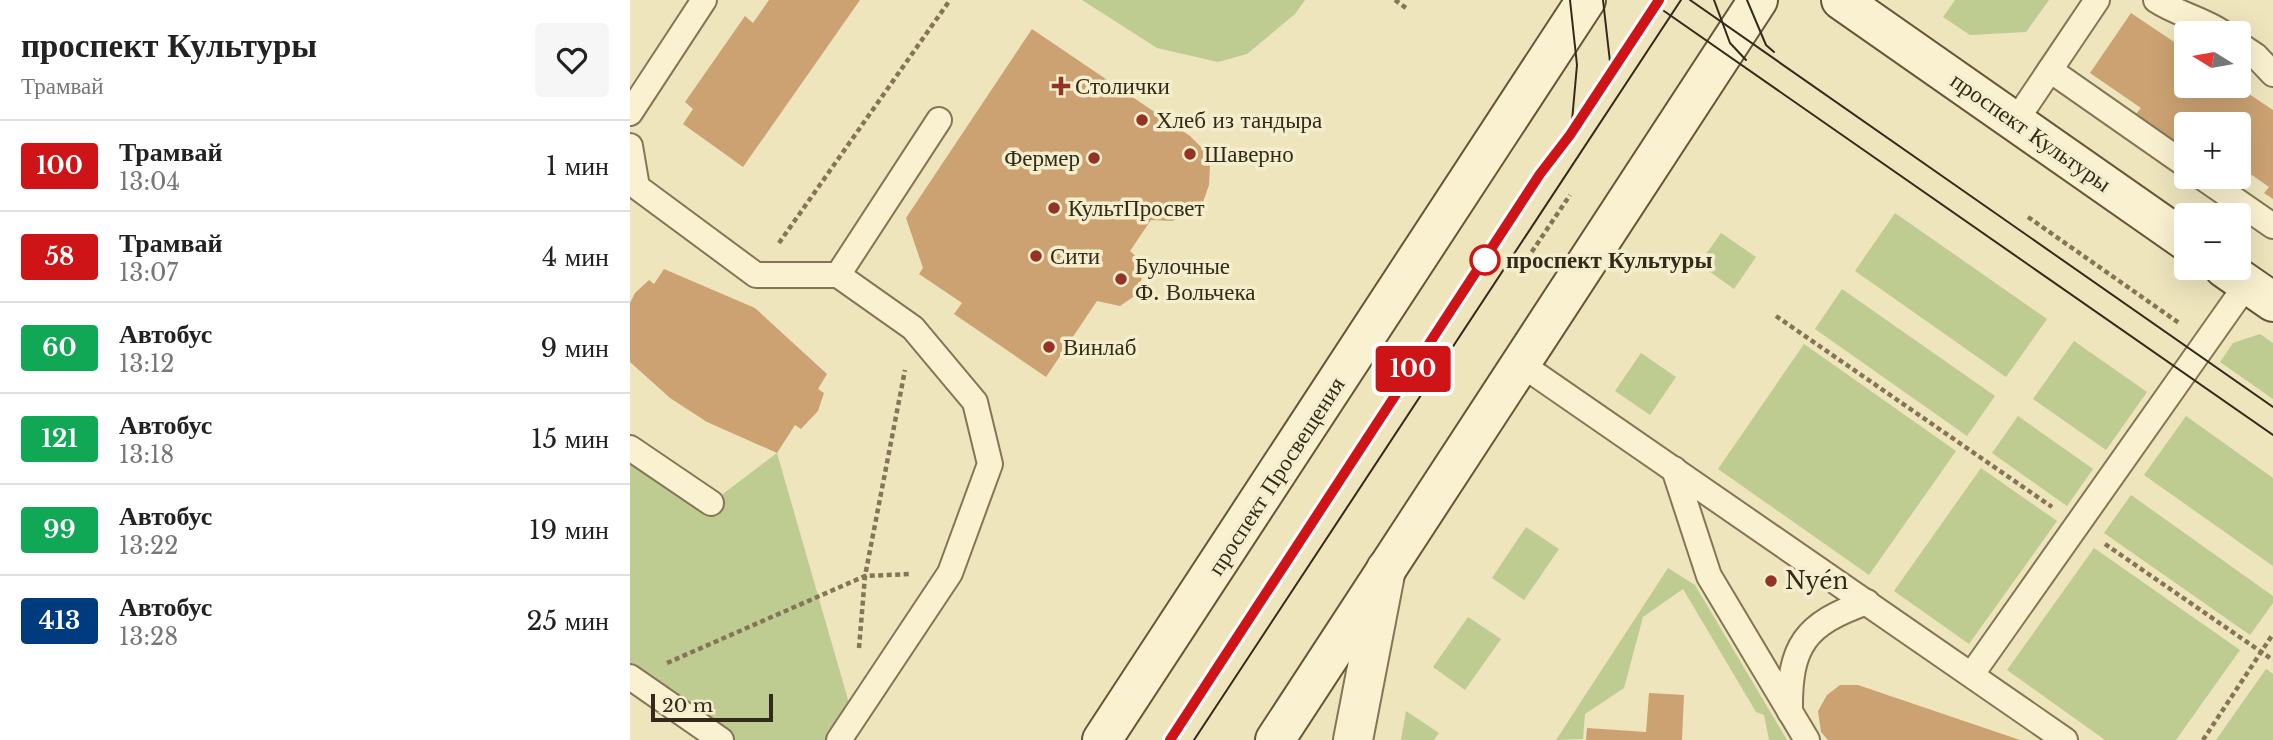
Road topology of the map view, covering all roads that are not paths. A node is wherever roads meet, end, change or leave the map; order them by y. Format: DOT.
graph roads {
  1 [pos="704,0"];
  2 [pos="1587,0"];
  3 [pos="1758,0"];
  4 [pos="1841,0"];
  5 [pos="2097,0"];
  6 [pos="2156,0"];
  7 [pos="2195,21"];
  8 [pos="2251,55"];
  9 [pos="2050,70"];
  10 [pos="2273,74"];
  11 [pos="630,113"];
  12 [pos="939,120"];
  13 [pos="2015,122"];
  14 [pos="630,146"];
  15 [pos="2174,157"];
  16 [pos="2219,189"];
  17 [pos="2273,226"];
  18 [pos="2174,233"];
  19 [pos="838,275"];
  20 [pos="2248,285"];
  21 [pos="1521,364"];
  22 [pos="630,448"];
  23 [pos="1674,470"];
  24 [pos="711,503"];
  25 [pos="1386,569"];
  26 [pos="1867,602"];
  27 [pos="1972,674"];
  28 [pos="631,677"];
  29 [pos="1790,712"];
  30 [pos="721,740"];
  31 [pos="839,740"];
  32 [pos="1102,740"];
  33 [pos="1275,740"];
  34 [pos="1353,740"];
  35 [pos="1807,740"];
  36 [pos="2065,740"];
  1 -- 11 [label="lane"];
  2 -- 32 [label="main road, проспект Просвещения"];
  3 -- 21 [label="main road"];
  4 -- 13 [label="main road, проспект Культуры"];
  5 -- 9 [label="lane"];
  6 -- 7 [label="lane"];
  8 -- 10 [label="lane"];
  9 -- 13 [label="lane"];
  9 -- 15 [label="lane"];
  12 -- 19 [label="lane"];
  13 -- 18 [label="main road, проспект Культуры"];
  14 -- 19 [label="lane"];
  16 -- 17 [label="lane"];
  19 -- 31 [label="lane"];
  20 -- 27 [label="lane"];
  21 -- 23 [label="lane"];
  21 -- 25 [label="main road"];
  22 -- 24 [label="lane"];
  23 -- 26 [label="lane"];
  23 -- 29 [label="lane"];
  25 -- 33 [label="main road"];
  25 -- 34 [label="main road"];
  26 -- 27 [label="lane"];
  26 -- 29 [label="lane"];
  27 -- 36 [label="lane"];
  28 -- 30 [label="lane"];
  29 -- 35 [label="lane"];
}
